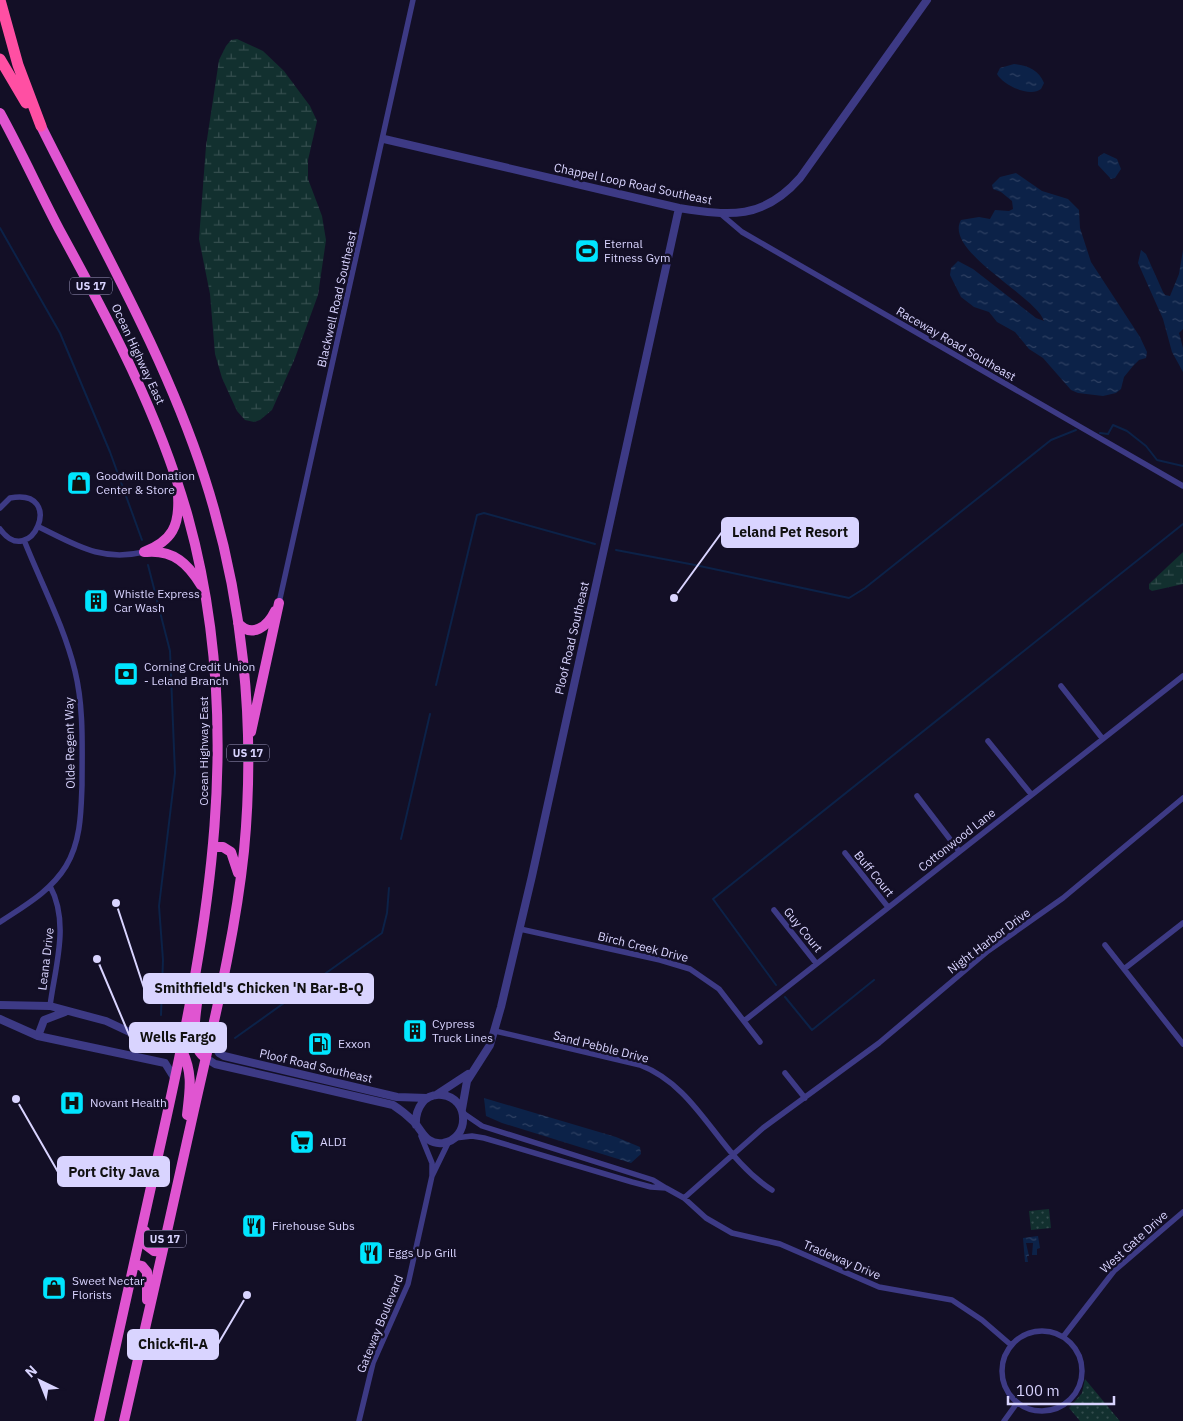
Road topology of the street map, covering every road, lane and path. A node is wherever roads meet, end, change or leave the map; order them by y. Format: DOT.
graph roads {
  1 [pos="0,0"];
  2 [pos="413,0"];
  3 [pos="928,0"];
  4 [pos="0,59"];
  5 [pos="0,113"];
  6 [pos="41,126"];
  7 [pos="384,139"];
  8 [pos="679,208"];
  9 [pos="722,215"];
  10 [pos="177,482"];
  11 [pos="1183,486"];
  12 [pos="0,508"];
  13 [pos="39,527"];
  14 [pos="0,529"];
  15 [pos="24,540"];
  16 [pos="144,552"];
  17 [pos="204,591"];
  18 [pos="279,603"];
  19 [pos="238,623"];
  20 [pos="1183,676"];
  21 [pos="1061,686"];
  22 [pos="1102,738"];
  23 [pos="988,741"];
  24 [pos="248,751"];
  25 [pos="1031,794"];
  26 [pos="916,796"];
  27 [pos="1183,798"];
  28 [pos="214,847"];
  29 [pos="959,851"];
  30 [pos="845,853"];
  31 [pos="239,883"];
  32 [pos="50,886"];
  33 [pos="888,907"];
  34 [pos="774,910"];
  35 [pos="0,922"];
  36 [pos="1183,923"];
  37 [pos="520,929"];
  38 [pos="202,940"];
  39 [pos="1105,944"];
  40 [pos="816,963"];
  41 [pos="1124,969"];
  42 [pos="0,1005"];
  43 [pos="50,1006"];
  44 [pos="67,1012"];
  45 [pos="0,1019"];
  46 [pos="744,1021"];
  47 [pos="495,1031"];
  48 [pos="38,1036"];
  49 [pos="210,1038"];
  50 [pos="760,1042"];
  51 [pos="1183,1044"];
  52 [pos="182,1050"];
  53 [pos="206,1058"];
  54 [pos="475,1068"];
  55 [pos="785,1073"];
  56 [pos="175,1079"];
  57 [pos="431,1097"];
  58 [pos="805,1098"];
  59 [pos="462,1111"];
  60 [pos="417,1128"];
  61 [pos="451,1140"];
  62 [pos="731,1155"];
  63 [pos="182,1163"];
  64 [pos="432,1176"];
  65 [pos="666,1188"];
  66 [pos="772,1190"];
  67 [pos="684,1198"];
  68 [pos="147,1207"];
  69 [pos="1183,1212"];
  70 [pos="162,1252"];
  71 [pos="134,1264"];
  72 [pos="145,1328"];
  73 [pos="1063,1337"];
  74 [pos="1011,1345"];
  75 [pos="1017,1403"];
  76 [pos="99,1421"];
  77 [pos="124,1421"];
  78 [pos="359,1421"];
  79 [pos="1004,1421"];
  1 -- 6 [label="highway"];
  2 -- 7 [label="street, Blackwell Road Southeast"];
  3 -- 9 [label="street, Chappel Loop Road Southeast"];
  4 -- 6 [label="highway, US 17"];
  5 -- 10 [label="highway, Ocean Highway East / US 17"];
  6 -- 19 [label="highway, Ocean Highway East / US 17"];
  7 -- 8 [label="street, Chappel Loop Road Southeast"];
  7 -- 18 [label="street, Blackwell Road Southeast"];
  8 -- 9 [label="street, Chappel Loop Road Southeast"];
  8 -- 37 [label="street, Ploof Road Southeast"];
  9 -- 11 [label="street, Raceway Road Southeast"];
  10 -- 16 [label="highway"];
  10 -- 17 [label="highway, Ocean Highway East / US 17"];
  12 -- 13 [label="street"];
  13 -- 15 [label="street"];
  13 -- 16 [label="street"];
  14 -- 15 [label="street"];
  15 -- 32 [label="street, Olde Regent Way"];
  16 -- 17 [label="highway"];
  17 -- 28 [label="highway, Ocean Highway East / US 17"];
  18 -- 19 [label="highway"];
  18 -- 24 [label="highway"];
  19 -- 24 [label="highway, Ocean Highway East / US 17"];
  20 -- 22 [label="street, Cottonwood Lane"];
  21 -- 22 [label="street"];
  22 -- 25 [label="street, Cottonwood Lane"];
  23 -- 25 [label="street"];
  24 -- 31 [label="highway, Ocean Highway East / US 17"];
  25 -- 29 [label="street, Cottonwood Lane"];
  26 -- 29 [label="street"];
  27 -- 58 [label="street, Night Harbor Drive"];
  28 -- 31 [label="highway"];
  28 -- 38 [label="highway, Ocean Highway East / US 17"];
  29 -- 33 [label="street, Cottonwood Lane"];
  30 -- 33 [label="street, Buff Court"];
  31 -- 49 [label="highway, Ocean Highway East / US 17"];
  32 -- 35 [label="street, Olde Regent Way"];
  32 -- 43 [label="street, Leana Drive"];
  33 -- 40 [label="street, Cottonwood Lane"];
  34 -- 40 [label="street, Guy Court"];
  36 -- 41 [label="street"];
  37 -- 46 [label="street, Birch Creek Drive"];
  37 -- 47 [label="street, Ploof Road Southeast"];
  38 -- 52 [label="highway, Ocean Highway East / US 17"];
  38 -- 53 [label="highway"];
  39 -- 41 [label="street"];
  40 -- 46 [label="street, Cottonwood Lane"];
  41 -- 51 [label="street"];
  42 -- 43 [label="street"];
  43 -- 44 [label="street"];
  44 -- 48 [label="street"];
  44 -- 52 [label="street"];
  45 -- 48 [label="street"];
  46 -- 50 [label="street, Birch Creek Drive"];
  47 -- 54 [label="street, Ploof Road Southeast"];
  47 -- 62 [label="street, Sand Pebble Drive"];
  48 -- 56 [label="street"];
  49 -- 53 [label="highway, Ocean Highway East / US 17"];
  49 -- 57 [label="street, Ploof Road Southeast"];
  52 -- 56 [label="highway, Ocean Highway East / US 17"];
  52 -- 63 [label="highway"];
  53 -- 60 [label="street, Ploof Road Southeast"];
  53 -- 63 [label="highway, Ocean Highway East / US 17"];
  54 -- 57 [label="street, Ploof Road Southeast"];
  54 -- 59 [label="street, Ploof Road Southeast"];
  55 -- 58 [label="street"];
  56 -- 68 [label="highway, Ocean Highway East / US 17"];
  57 -- 59 [label="street"];
  57 -- 60 [label="street"];
  58 -- 62 [label="street, Night Harbor Drive"];
  59 -- 61 [label="street"];
  59 -- 65 [label="street, Tradeway Drive"];
  60 -- 61 [label="street"];
  60 -- 64 [label="street"];
  61 -- 64 [label="street"];
  61 -- 65 [label="street, Tradeway Drive"];
  62 -- 66 [label="street, Sand Pebble Drive"];
  62 -- 67 [label="street, Night Harbor Drive"];
  63 -- 70 [label="highway, Ocean Highway East / US 17"];
  64 -- 78 [label="street, Gateway Boulevard"];
  65 -- 67 [label="street, Tradeway Drive"];
  67 -- 74 [label="street, Tradeway Drive"];
  68 -- 70 [label="highway"];
  68 -- 71 [label="highway, Ocean Highway East / US 17"];
  69 -- 73 [label="street, West Gate Drive"];
  70 -- 72 [label="highway, Ocean Highway East / US 17"];
  71 -- 72 [label="highway"];
  71 -- 76 [label="highway, Ocean Highway East / US 17"];
  72 -- 77 [label="highway, Ocean Highway East / US 17"];
  73 -- 74 [label="street"];
  73 -- 75 [label="street"];
  74 -- 75 [label="street"];
  75 -- 79 [label="street"];
}
